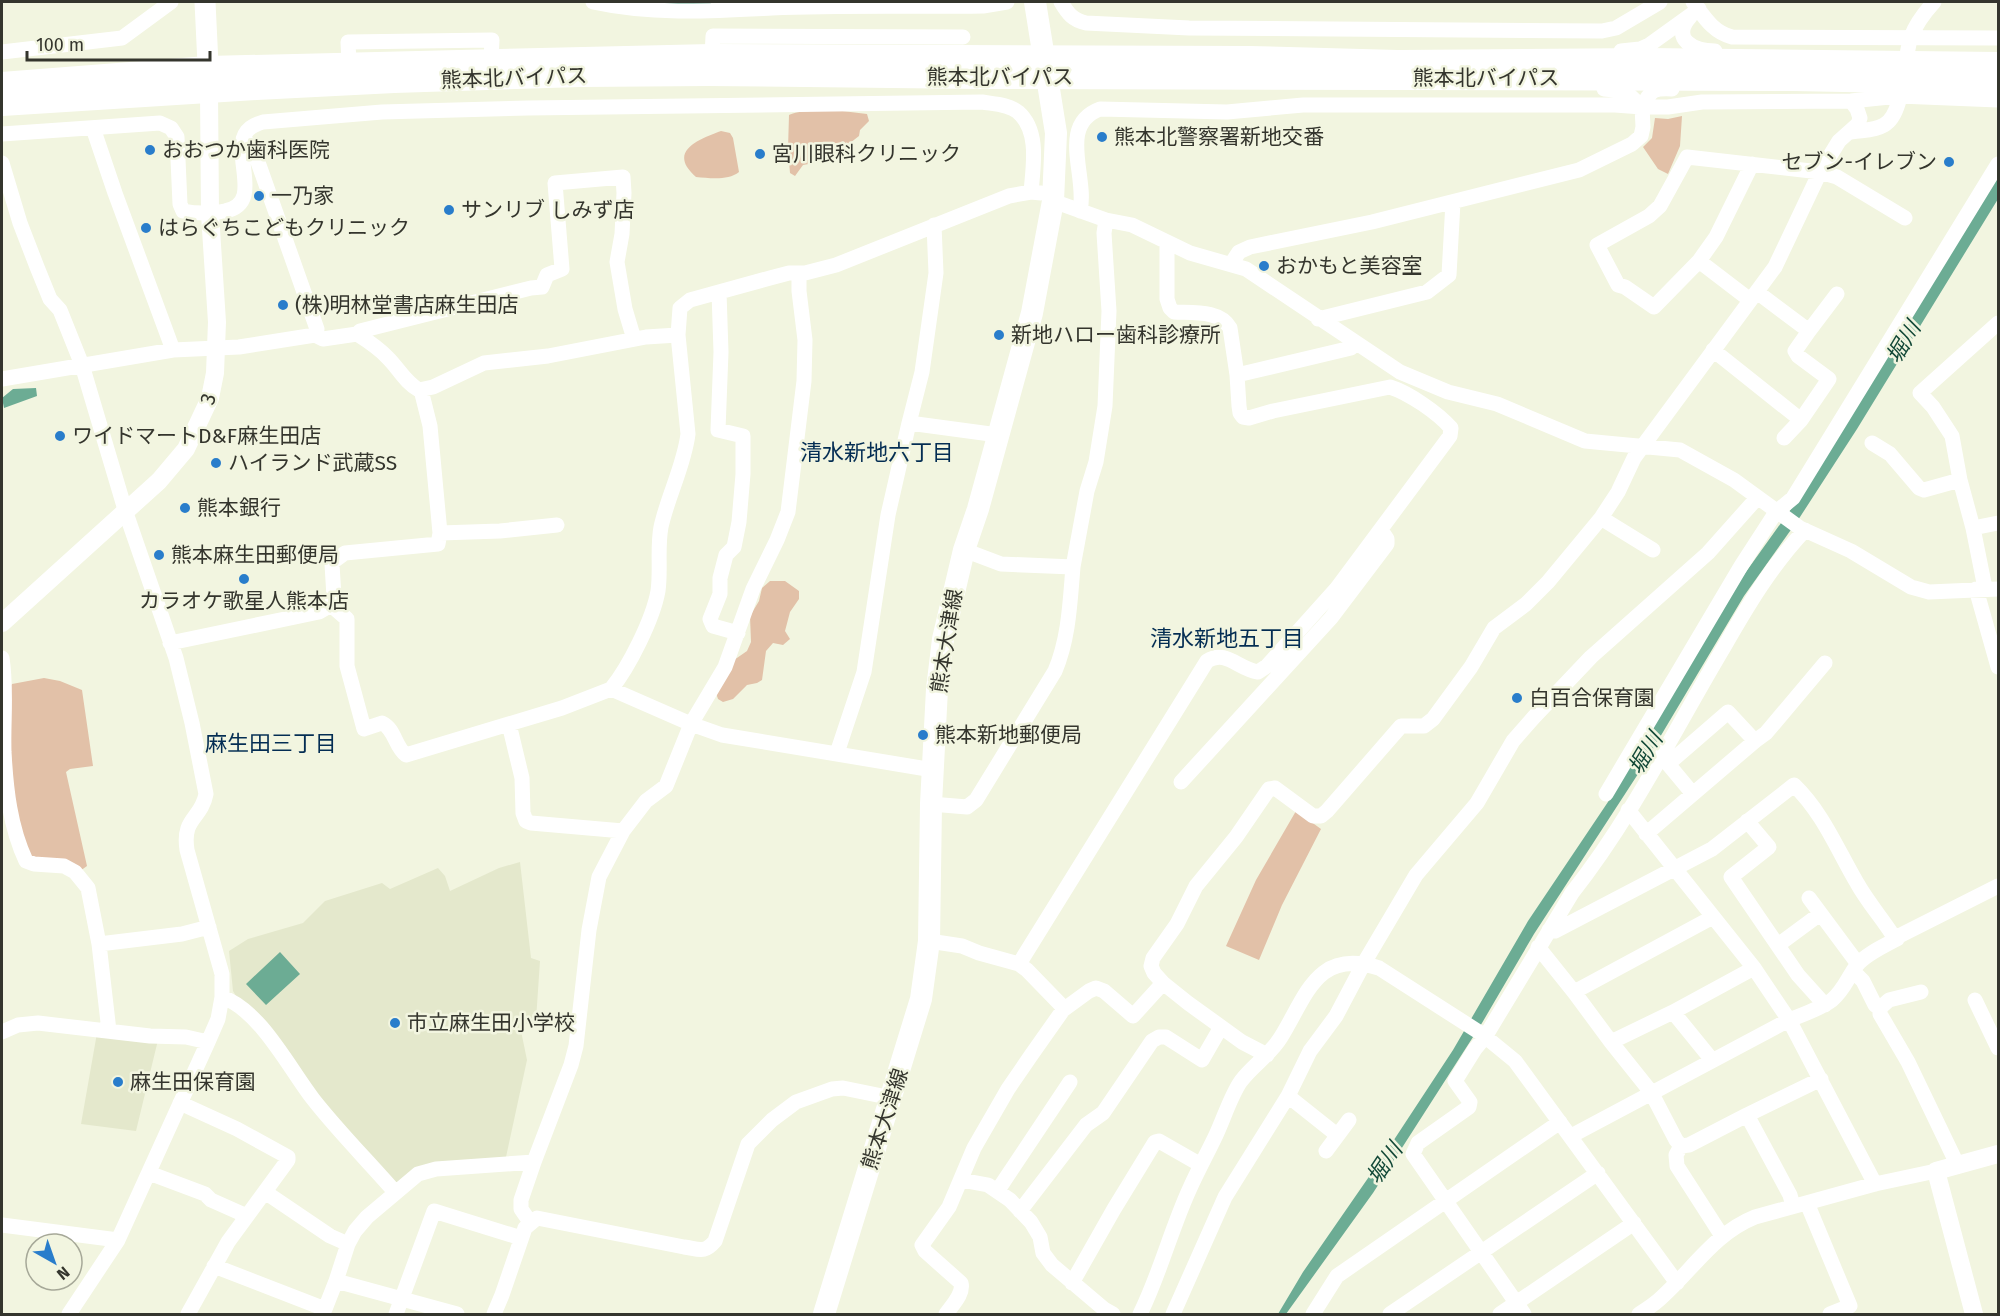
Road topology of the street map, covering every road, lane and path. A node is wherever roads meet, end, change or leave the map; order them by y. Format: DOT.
graph roads {
  1 [pos="171,2"];
  2 [pos="205,2"];
  3 [pos="593,2"];
  4 [pos="1006,2"];
  5 [pos="1035,2"];
  6 [pos="1061,2"];
  7 [pos="1659,2"];
  8 [pos="1934,2"];
  9 [pos="1695,8"];
  10 [pos="963,37"];
  11 [pos="1910,38"];
  12 [pos="1998,38"];
  13 [pos="878,46"];
  14 [pos="2,51"];
  15 [pos="1998,64"];
  16 [pos="1044,67"];
  17 [pos="1500,70"];
  18 [pos="1863,77"];
  19 [pos="209,80"];
  20 [pos="1998,83"];
  21 [pos="2,84"];
  22 [pos="1899,96"];
  23 [pos="1998,100"];
  24 [pos="2,104"];
  25 [pos="1642,107"];
  26 [pos="93,128"];
  27 [pos="1852,132"];
  28 [pos="2,134"];
  29 [pos="243,139"];
  30 [pos="2,163"];
  31 [pos="1752,164"];
  32 [pos="1998,164"];
  33 [pos="1820,172"];
  34 [pos="1031,192"];
  35 [pos="1054,197"];
  36 [pos="1453,202"];
  37 [pos="1080,211"];
  38 [pos="210,214"];
  39 [pos="1905,218"];
  40 [pos="1106,220"];
  41 [pos="934,225"];
  42 [pos="1167,242"];
  43 [pos="1699,261"];
  44 [pos="1231,264"];
  45 [pos="799,273"];
  46 [pos="719,292"];
  47 [pos="1837,294"];
  48 [pos="1753,296"];
  49 [pos="1318,319"];
  50 [pos="1998,323"];
  51 [pos="1809,331"];
  52 [pos="357,334"];
  53 [pos="315,335"];
  54 [pos="678,335"];
  55 [pos="634,339"];
  56 [pos="1356,343"];
  57 [pos="217,348"];
  58 [pos="173,350"];
  59 [pos="1713,350"];
  60 [pos="82,365"];
  61 [pos="1237,375"];
  62 [pos="2,379"];
  63 [pos="421,390"];
  64 [pos="1801,420"];
  65 [pos="909,423"];
  66 [pos="998,435"];
  67 [pos="1784,438"];
  68 [pos="1872,443"];
  69 [pos="1642,447"];
  70 [pos="1960,480"];
  71 [pos="1757,498"];
  72 [pos="126,513"];
  73 [pos="1777,513"];
  74 [pos="1600,518"];
  75 [pos="1998,523"];
  76 [pos="557,525"];
  77 [pos="1973,528"];
  78 [pos="1802,529"];
  79 [pos="1381,530"];
  80 [pos="440,533"];
  81 [pos="964,550"];
  82 [pos="1653,550"];
  83 [pos="1073,567"];
  84 [pos="1987,589"];
  85 [pos="331,605"];
  86 [pos="2,623"];
  87 [pos="738,633"];
  88 [pos="170,643"];
  89 [pos="2,658"];
  90 [pos="1825,663"];
  91 [pos="1998,667"];
  92 [pos="611,689"];
  93 [pos="509,724"];
  94 [pos="691,724"];
  95 [pos="1755,741"];
  96 [pos="837,753"];
  97 [pos="933,770"];
  98 [pos="1181,782"];
  99 [pos="1606,794"];
  100 [pos="1693,794"];
  101 [pos="932,804"];
  102 [pos="1628,810"];
  103 [pos="1747,822"];
  104 [pos="623,831"];
  105 [pos="1646,834"];
  106 [pos="1674,868"];
  107 [pos="1998,886"];
  108 [pos="1809,898"];
  109 [pos="1820,914"];
  110 [pos="1713,917"];
  111 [pos="209,927"];
  112 [pos="1548,930"];
  113 [pos="1897,937"];
  114 [pos="929,941"];
  115 [pos="99,944"];
  116 [pos="1778,945"];
  117 [pos="1538,947"];
  118 [pos="1364,963"];
  119 [pos="1019,964"];
  120 [pos="1754,968"];
  121 [pos="1855,968"];
  122 [pos="1163,983"];
  123 [pos="1921,992"];
  124 [pos="1575,993"];
  125 [pos="222,997"];
  126 [pos="1975,1000"];
  127 [pos="1825,1005"];
  128 [pos="1880,1008"];
  129 [pos="1063,1010"];
  130 [pos="1673,1012"];
  131 [pos="1789,1020"];
  132 [pos="1221,1027"];
  133 [pos="109,1031"];
  134 [pos="2,1032"];
  135 [pos="1484,1035"];
  136 [pos="208,1042"];
  137 [pos="1611,1042"];
  138 [pos="1998,1048"];
  139 [pos="1267,1055"];
  140 [pos="1712,1060"];
  141 [pos="1821,1079"];
  142 [pos="1070,1082"];
  143 [pos="1651,1092"];
  144 [pos="1288,1096"];
  145 [pos="892,1098"];
  146 [pos="180,1103"];
  147 [pos="1747,1115"];
  148 [pos="1349,1120"];
  149 [pos="1560,1122"];
  150 [pos="1337,1135"];
  151 [pos="1571,1136"];
  152 [pos="1681,1146"];
  153 [pos="1326,1150"];
  154 [pos="1998,1154"];
  155 [pos="534,1162"];
  156 [pos="1201,1165"];
  157 [pos="1958,1166"];
  158 [pos="1936,1171"];
  159 [pos="149,1173"];
  160 [pos="1598,1173"];
  161 [pos="961,1180"];
  162 [pos="1875,1184"];
  163 [pos="998,1190"];
  164 [pos="265,1192"];
  165 [pos="395,1192"];
  166 [pos="1444,1202"];
  167 [pos="1800,1205"];
  168 [pos="1020,1211"];
  169 [pos="247,1216"];
  170 [pos="530,1222"];
  171 [pos="1634,1223"];
  172 [pos="2,1225"];
  173 [pos="1722,1236"];
  174 [pos="521,1238"];
  175 [pos="118,1240"];
  176 [pos="348,1244"];
  177 [pos="1480,1253"];
  178 [pos="214,1266"];
  179 [pos="336,1281"];
  180 [pos="1072,1283"];
  181 [pos="1677,1283"];
  182 [pos="401,1299"];
  183 [pos="1520,1309"];
  184 [pos="324,1312"];
  185 [pos="69,1314"];
  186 [pos="188,1314"];
  187 [pos="396,1314"];
  188 [pos="457,1314"];
  189 [pos="494,1314"];
  190 [pos="824,1314"];
  191 [pos="946,1314"];
  192 [pos="1113,1314"];
  193 [pos="1140,1314"];
  194 [pos="1173,1314"];
  195 [pos="1313,1314"];
  196 [pos="1390,1314"];
  197 [pos="1500,1314"];
  198 [pos="1639,1314"];
  199 [pos="1830,1314"];
  200 [pos="1974,1314"];
  1 -- 14 [label="street"];
  2 -- 19 [label="main road"];
  3 -- 4 [label="street"];
  5 -- 16 [label="main road, 熊本大津線"];
  6 -- 7 [label="street"];
  8 -- 11 [label="street"];
  9 -- 11 [label="street"];
  9 -- 17 [label="street"];
  9 -- 18 [label="street"];
  10 -- 13 [label="street"];
  11 -- 12 [label="street"];
  11 -- 22 [label="street"];
  13 -- 16 [label="highway, 熊本北バイパス"];
  13 -- 19 [label="highway, 熊本北バイパス"];
  15 -- 18 [label="highway, 熊本北バイパス"];
  16 -- 17 [label="highway, 熊本北バイパス"];
  16 -- 19 [label="highway, 熊本北バイパス"];
  16 -- 35 [label="main road, 熊本大津線"];
  17 -- 18 [label="highway, 熊本北バイパス"];
  17 -- 25 [label="street"];
  18 -- 20 [label="highway, 熊本北バイパス"];
  18 -- 22 [label="street"];
  18 -- 25 [label="street"];
  18 -- 25 [label="street"];
  18 -- 27 [label="street"];
  19 -- 21 [label="highway, 熊本北バイパス"];
  19 -- 24 [label="highway, 熊本北バイパス"];
  19 -- 38 [label="street, 3"];
  22 -- 23 [label="street"];
  22 -- 27 [label="street"];
  25 -- 36 [label="street"];
  25 -- 37 [label="street"];
  26 -- 28 [label="street"];
  26 -- 38 [label="street"];
  26 -- 58 [label="street"];
  27 -- 33 [label="street"];
  29 -- 34 [label="street"];
  29 -- 38 [label="street"];
  29 -- 53 [label="street"];
  30 -- 60 [label="street"];
  31 -- 33 [label="street"];
  31 -- 43 [label="street"];
  31 -- 43 [label="street"];
  32 -- 73 [label="street"];
  33 -- 39 [label="street"];
  33 -- 48 [label="street"];
  34 -- 35 [label="street"];
  34 -- 41 [label="street"];
  35 -- 37 [label="street"];
  35 -- 66 [label="main road, 熊本大津線"];
  36 -- 44 [label="street"];
  36 -- 49 [label="street"];
  37 -- 40 [label="street"];
  38 -- 57 [label="street, 3"];
  40 -- 42 [label="street"];
  40 -- 83 [label="street"];
  41 -- 45 [label="street"];
  41 -- 65 [label="street"];
  42 -- 44 [label="street"];
  42 -- 61 [label="street"];
  43 -- 48 [label="street"];
  44 -- 49 [label="street"];
  45 -- 46 [label="street"];
  45 -- 87 [label="street"];
  46 -- 54 [label="street"];
  46 -- 87 [label="street"];
  47 -- 51 [label="street"];
  48 -- 51 [label="street"];
  48 -- 59 [label="street"];
  49 -- 56 [label="street"];
  50 -- 70 [label="street"];
  51 -- 64 [label="street"];
  52 -- 53 [label="street"];
  52 -- 55 [label="street"];
  52 -- 63 [label="street"];
  53 -- 57 [label="street"];
  54 -- 55 [label="street"];
  54 -- 92 [label="street"];
  55 -- 63 [label="street"];
  56 -- 61 [label="street"];
  56 -- 69 [label="street"];
  57 -- 58 [label="street"];
  57 -- 72 [label="street, 3"];
  58 -- 60 [label="street"];
  59 -- 64 [label="street"];
  59 -- 69 [label="street"];
  60 -- 62 [label="street"];
  60 -- 72 [label="street"];
  61 -- 79 [label="street"];
  63 -- 80 [label="street"];
  64 -- 67 [label="street"];
  65 -- 66 [label="street"];
  65 -- 96 [label="street"];
  66 -- 81 [label="main road, 熊本大津線"];
  68 -- 70 [label="street"];
  69 -- 71 [label="street"];
  69 -- 74 [label="street"];
  70 -- 77 [label="street"];
  71 -- 73 [label="street"];
  71 -- 118 [label="street"];
  72 -- 86 [label="street, 3"];
  72 -- 88 [label="street"];
  73 -- 78 [label="street"];
  73 -- 99 [label="street"];
  74 -- 82 [label="street"];
  74 -- 122 [label="street"];
  75 -- 77 [label="street"];
  76 -- 80 [label="street"];
  77 -- 84 [label="street"];
  78 -- 84 [label="street"];
  78 -- 102 [label="street"];
  79 -- 98 [label="street"];
  79 -- 119 [label="street"];
  80 -- 85 [label="street"];
  81 -- 83 [label="street"];
  81 -- 97 [label="main road, 熊本大津線"];
  83 -- 101 [label="street"];
  84 -- 91 [label="street"];
  85 -- 88 [label="street"];
  85 -- 93 [label="street"];
  87 -- 94 [label="street"];
  88 -- 111 [label="street"];
  89 -- 115 [label="street"];
  90 -- 95 [label="street"];
  92 -- 93 [label="street"];
  92 -- 94 [label="street"];
  93 -- 104 [label="street"];
  94 -- 96 [label="street"];
  94 -- 104 [label="street"];
  95 -- 100 [label="street"];
  95 -- 100 [label="street"];
  96 -- 97 [label="street"];
  97 -- 101 [label="main road, 熊本大津線"];
  100 -- 105 [label="street"];
  101 -- 114 [label="main road, 熊本大津線"];
  102 -- 105 [label="street"];
  102 -- 112 [label="street"];
  103 -- 106 [label="street"];
  103 -- 113 [label="street"];
  103 -- 116 [label="street"];
  104 -- 155 [label="street"];
  105 -- 106 [label="street"];
  106 -- 110 [label="street"];
  106 -- 112 [label="street"];
  107 -- 113 [label="street"];
  108 -- 109 [label="street"];
  109 -- 116 [label="street"];
  109 -- 121 [label="street"];
  110 -- 120 [label="street"];
  110 -- 124 [label="street"];
  111 -- 115 [label="street"];
  111 -- 125 [label="street"];
  112 -- 117 [label="street"];
  113 -- 121 [label="street"];
  114 -- 119 [label="street"];
  114 -- 145 [label="main road, 熊本大津線"];
  115 -- 133 [label="street"];
  116 -- 127 [label="street"];
  117 -- 124 [label="street"];
  117 -- 135 [label="street"];
  118 -- 135 [label="street"];
  118 -- 139 [label="street"];
  118 -- 144 [label="street"];
  119 -- 129 [label="street"];
  120 -- 130 [label="street"];
  120 -- 131 [label="street"];
  121 -- 127 [label="street"];
  121 -- 128 [label="street"];
  122 -- 129 [label="street"];
  122 -- 132 [label="street"];
  123 -- 128 [label="street"];
  124 -- 137 [label="street"];
  125 -- 136 [label="street"];
  125 -- 165 [label="street"];
  126 -- 138 [label="street"];
  127 -- 131 [label="street"];
  128 -- 157 [label="street"];
  129 -- 161 [label="street"];
  130 -- 137 [label="street"];
  130 -- 140 [label="street"];
  131 -- 140 [label="street"];
  131 -- 141 [label="street"];
  132 -- 139 [label="street"];
  132 -- 168 [label="street"];
  133 -- 134 [label="street"];
  133 -- 136 [label="street"];
  135 -- 149 [label="street"];
  135 -- 166 [label="street"];
  136 -- 146 [label="street"];
  137 -- 143 [label="street"];
  139 -- 156 [label="street"];
  140 -- 143 [label="street"];
  141 -- 147 [label="street"];
  141 -- 162 [label="street"];
  142 -- 163 [label="street"];
  143 -- 151 [label="street"];
  143 -- 152 [label="street"];
  144 -- 150 [label="street"];
  144 -- 194 [label="street"];
  145 -- 170 [label="street"];
  145 -- 190 [label="main road, 熊本大津線"];
  146 -- 159 [label="street"];
  146 -- 164 [label="street"];
  147 -- 152 [label="street"];
  147 -- 167 [label="street"];
  148 -- 150 [label="street"];
  149 -- 151 [label="street"];
  149 -- 166 [label="street"];
  150 -- 153 [label="street"];
  151 -- 160 [label="street"];
  152 -- 173 [label="street"];
  154 -- 157 [label="street"];
  155 -- 165 [label="street"];
  155 -- 170 [label="street"];
  156 -- 180 [label="street"];
  156 -- 193 [label="street"];
  157 -- 158 [label="street"];
  158 -- 162 [label="street"];
  158 -- 200 [label="street"];
  159 -- 169 [label="street"];
  159 -- 175 [label="street"];
  160 -- 171 [label="street"];
  160 -- 177 [label="street"];
  161 -- 163 [label="street"];
  161 -- 191 [label="street"];
  162 -- 167 [label="street"];
  163 -- 168 [label="street"];
  164 -- 169 [label="street"];
  164 -- 176 [label="street"];
  165 -- 176 [label="street"];
  166 -- 177 [label="street"];
  166 -- 195 [label="street"];
  167 -- 173 [label="street"];
  167 -- 199 [label="street"];
  168 -- 180 [label="street"];
  169 -- 178 [label="street"];
  170 -- 174 [label="street"];
  171 -- 181 [label="street"];
  171 -- 183 [label="street"];
  172 -- 175 [label="street"];
  173 -- 181 [label="street"];
  174 -- 182 [label="street"];
  174 -- 189 [label="street"];
  175 -- 185 [label="street"];
  176 -- 179 [label="street"];
  177 -- 183 [label="street"];
  177 -- 196 [label="street"];
  178 -- 184 [label="street"];
  178 -- 186 [label="street"];
  179 -- 182 [label="street"];
  179 -- 184 [label="street"];
  180 -- 192 [label="street"];
  181 -- 198 [label="street"];
  182 -- 187 [label="street"];
  182 -- 188 [label="street"];
  183 -- 197 [label="street"];
}
